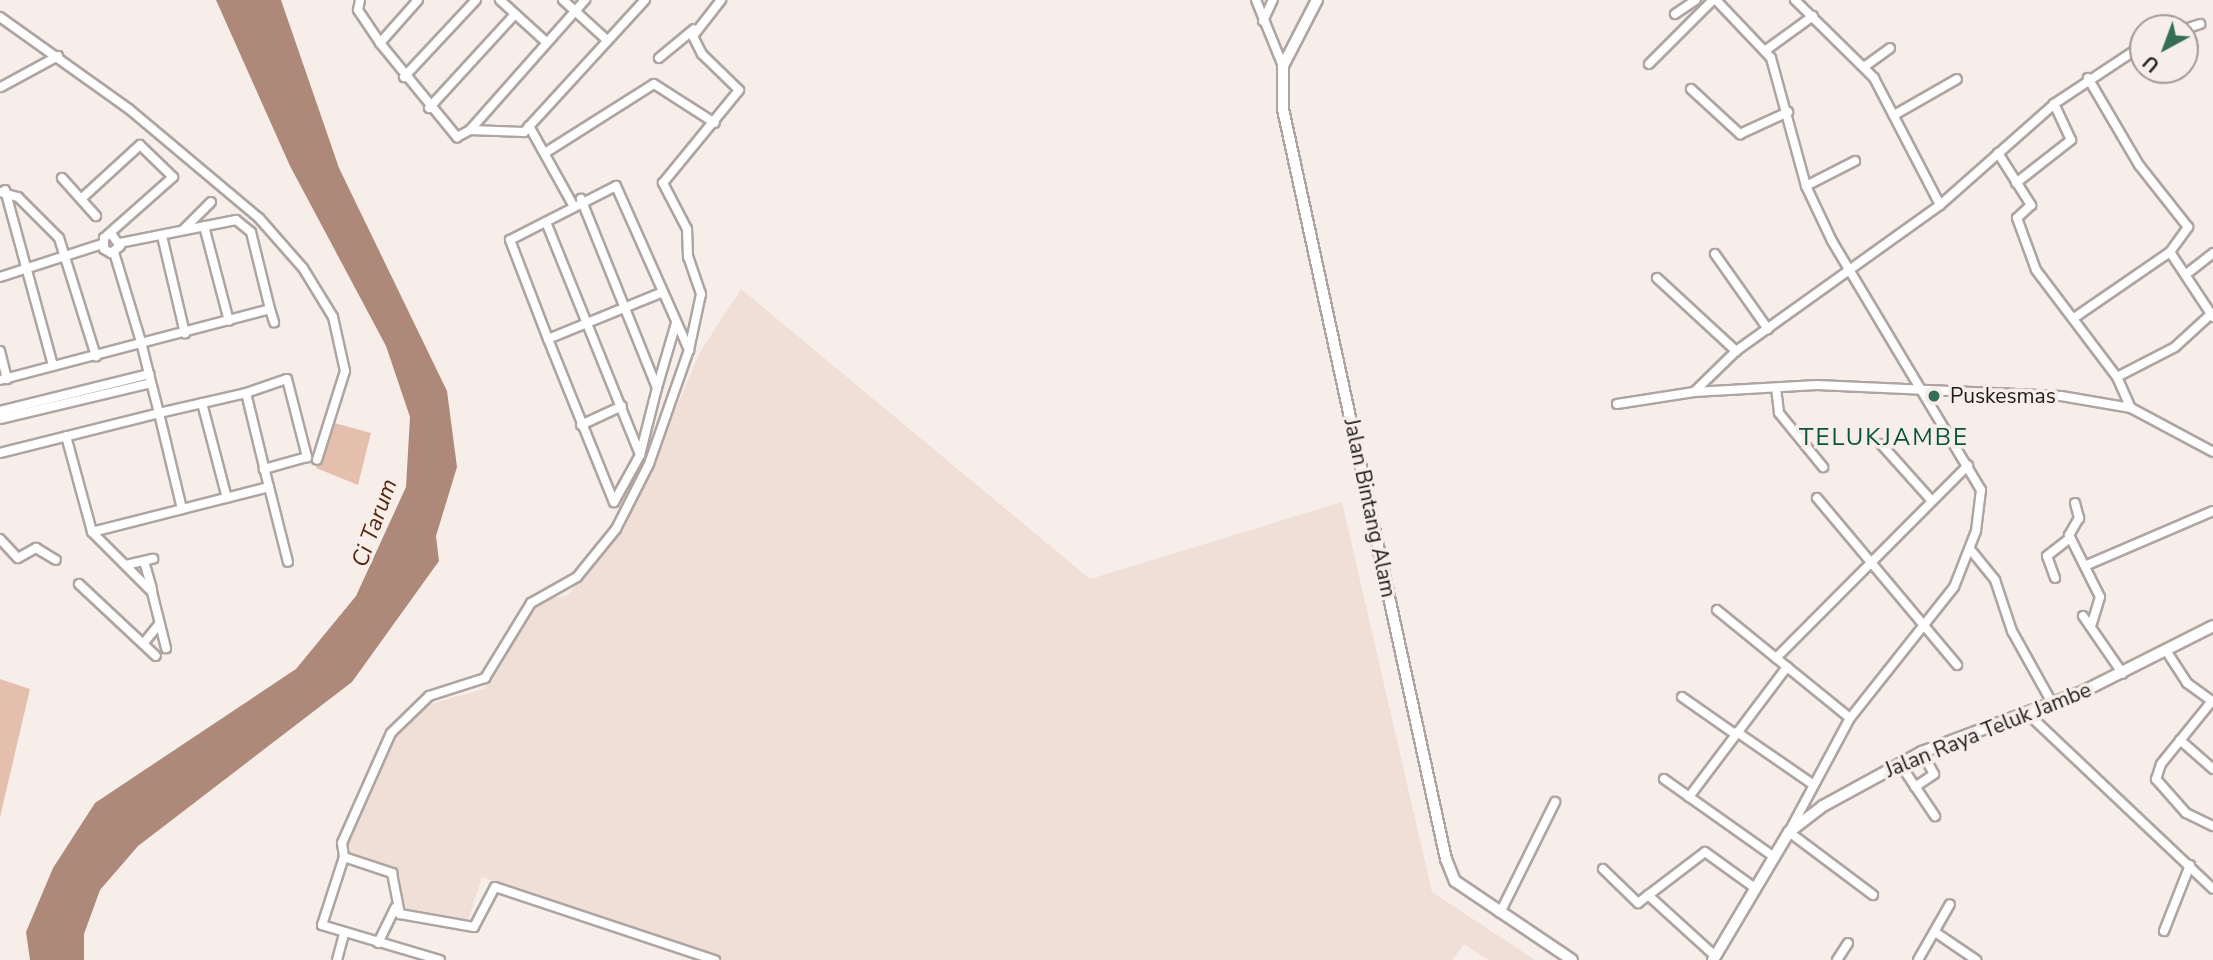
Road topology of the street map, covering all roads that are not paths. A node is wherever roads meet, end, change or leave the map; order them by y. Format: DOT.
graph roads {
  1 [pos="360,0"];
  2 [pos="418,0"];
  3 [pos="476,0"];
  4 [pos="500,0"];
  5 [pos="563,0"];
  6 [pos="585,0"];
  7 [pos="645,0"];
  8 [pos="721,0"];
  9 [pos="1256,0"];
  10 [pos="1273,0"];
  11 [pos="1317,0"];
  12 [pos="1696,0"];
  13 [pos="1714,0"];
  14 [pos="1795,0"];
  15 [pos="575,11"];
  16 [pos="515,14"];
  17 [pos="1675,14"];
  18 [pos="1813,16"];
  19 [pos="0,17"];
  20 [pos="1263,21"];
  21 [pos="694,29"];
  22 [pos="607,40"];
  23 [pos="546,42"];
  24 [pos="380,43"];
  25 [pos="1890,48"];
  26 [pos="1766,50"];
  27 [pos="2129,53"];
  28 [pos="58,56"];
  29 [pos="659,58"];
  30 [pos="1649,64"];
  31 [pos="1283,66"];
  32 [pos="1864,67"];
  33 [pos="404,77"];
  34 [pos="2088,78"];
  35 [pos="1957,79"];
  36 [pos="1,87"];
  37 [pos="1691,89"];
  38 [pos="2054,104"];
  39 [pos="429,108"];
  40 [pos="1788,112"];
  41 [pos="1896,114"];
  42 [pos="715,123"];
  43 [pos="529,126"];
  44 [pos="470,130"];
  45 [pos="548,151"];
  46 [pos="1998,153"];
  47 [pos="1855,161"];
  48 [pos="62,178"];
  49 [pos="2015,183"];
  50 [pos="1807,186"];
  51 [pos="3,191"];
  52 [pos="80,199"];
  53 [pos="211,202"];
  54 [pos="577,202"];
  55 [pos="1940,205"];
  56 [pos="96,216"];
  57 [pos="546,222"];
  58 [pos="204,226"];
  59 [pos="182,232"];
  60 [pos="112,235"];
  61 [pos="162,236"];
  62 [pos="120,243"];
  63 [pos="107,249"];
  64 [pos="2170,252"];
  65 [pos="2213,253"];
  66 [pos="1715,254"];
  67 [pos="68,259"];
  68 [pos="27,269"];
  69 [pos="2189,272"];
  70 [pos="1849,274"];
  71 [pos="0,277"];
  72 [pos="1657,278"];
  73 [pos="663,292"];
  74 [pos="624,307"];
  75 [pos="270,309"];
  76 [pos="2212,316"];
  77 [pos="2074,318"];
  78 [pos="229,321"];
  79 [pos="274,322"];
  80 [pos="676,323"];
  81 [pos="586,324"];
  82 [pos="1768,329"];
  83 [pos="184,333"];
  84 [pos="548,339"];
  85 [pos="142,345"];
  86 [pos="689,350"];
  87 [pos="0,351"];
  88 [pos="1736,351"];
  89 [pos="96,355"];
  90 [pos="53,366"];
  91 [pos="2117,377"];
  92 [pos="150,378"];
  93 [pos="3,379"];
  94 [pos="657,388"];
  95 [pos="1776,388"];
  96 [pos="1918,388"];
  97 [pos="1694,391"];
  98 [pos="246,393"];
  99 [pos="202,403"];
  100 [pos="1617,404"];
  101 [pos="622,406"];
  102 [pos="2131,408"];
  103 [pos="0,411"];
  104 [pos="159,413"];
  105 [pos="0,419"];
  106 [pos="581,425"];
  107 [pos="66,436"];
  108 [pos="1881,444"];
  109 [pos="2213,452"];
  110 [pos="0,453"];
  111 [pos="640,455"];
  112 [pos="317,460"];
  113 [pos="1968,465"];
  114 [pos="1823,467"];
  115 [pos="264,469"];
  116 [pos="269,486"];
  117 [pos="227,498"];
  118 [pos="1817,498"];
  119 [pos="1931,500"];
  120 [pos="2075,503"];
  121 [pos="182,509"];
  122 [pos="2213,511"];
  123 [pos="92,531"];
  124 [pos="2070,538"];
  125 [pos="0,539"];
  126 [pos="1970,549"];
  127 [pos="55,560"];
  128 [pos="1873,561"];
  129 [pos="288,562"];
  130 [pos="126,565"];
  131 [pos="2087,565"];
  132 [pos="2055,578"];
  133 [pos="79,584"];
  134 [pos="152,592"];
  135 [pos="1717,610"];
  136 [pos="2083,616"];
  137 [pos="159,624"];
  138 [pos="2092,624"];
  139 [pos="1925,625"];
  140 [pos="2213,626"];
  141 [pos="143,644"];
  142 [pos="166,648"];
  143 [pos="2166,652"];
  144 [pos="156,656"];
  145 [pos="1776,658"];
  146 [pos="1957,665"];
  147 [pos="1787,667"];
  148 [pos="2123,674"];
  149 [pos="1682,697"];
  150 [pos="2213,701"];
  151 [pos="2052,703"];
  152 [pos="2026,712"];
  153 [pos="1850,718"];
  154 [pos="1736,733"];
  155 [pos="2180,740"];
  156 [pos="1922,752"];
  157 [pos="1900,764"];
  158 [pos="2213,769"];
  159 [pos="1664,779"];
  160 [pos="1811,783"];
  161 [pos="1915,788"];
  162 [pos="1689,797"];
  163 [pos="1555,802"];
  164 [pos="1935,816"];
  165 [pos="2213,826"];
  166 [pos="1789,832"];
  167 [pos="344,857"];
  168 [pos="1774,857"];
  169 [pos="2190,865"];
  170 [pos="1603,869"];
  171 [pos="1755,888"];
  172 [pos="2213,889"];
  173 [pos="1648,895"];
  174 [pos="1873,895"];
  175 [pos="1950,904"];
  176 [pos="395,908"];
  177 [pos="1500,913"];
  178 [pos="2164,931"];
  179 [pos="1935,932"];
  180 [pos="344,934"];
  181 [pos="378,943"];
  182 [pos="1848,943"];
  183 [pos="417,956"];
  184 [pos="1714,958"];
  185 [pos="713,959"];
  186 [pos="337,960"];
  187 [pos="440,960"];
  188 [pos="1572,960"];
  189 [pos="1837,960"];
  190 [pos="1918,960"];
  191 [pos="1976,960"];
  1 -- 24 [label="street"];
  2 -- 24 [label="street"];
  3 -- 33 [label="street"];
  4 -- 16 [label="street"];
  5 -- 15 [label="street"];
  6 -- 15 [label="street"];
  7 -- 22 [label="street"];
  8 -- 21 [label="street"];
  9 -- 20 [label="street, Jalan Bintang Alam"];
  10 -- 20 [label="street"];
  11 -- 31 [label="street"];
  12 -- 17 [label="street"];
  13 -- 26 [label="street"];
  13 -- 30 [label="street"];
  14 -- 18 [label="street"];
  15 -- 22 [label="street"];
  15 -- 23 [label="street"];
  16 -- 23 [label="street"];
  16 -- 39 [label="street"];
  18 -- 26 [label="street"];
  18 -- 32 [label="street"];
  19 -- 28 [label="street"];
  20 -- 31 [label="street, Jalan Bintang Alam"];
  21 -- 29 [label="street"];
  21 -- 42 [label="street"];
  22 -- 43 [label="street"];
  23 -- 44 [label="street"];
  24 -- 33 [label="street"];
  25 -- 32 [label="street"];
  26 -- 40 [label="street"];
  27 -- 34 [label="street"];
  28 -- 36 [label="street"];
  28 -- 112 [label="street"];
  31 -- 177 [label="street, Jalan Bintang Alam"];
  32 -- 41 [label="street"];
  33 -- 39 [label="street"];
  34 -- 38 [label="street"];
  34 -- 64 [label="street"];
  35 -- 41 [label="street"];
  37 -- 40 [label="street"];
  38 -- 46 [label="street"];
  38 -- 49 [label="street"];
  39 -- 44 [label="street"];
  40 -- 50 [label="street"];
  41 -- 55 [label="street"];
  42 -- 45 [label="street"];
  42 -- 86 [label="street"];
  43 -- 44 [label="street"];
  43 -- 45 [label="street"];
  45 -- 54 [label="street"];
  46 -- 49 [label="street"];
  46 -- 55 [label="street"];
  47 -- 50 [label="street"];
  48 -- 52 [label="street"];
  49 -- 77 [label="street"];
  50 -- 70 [label="street"];
  51 -- 67 [label="street"];
  51 -- 68 [label="street"];
  52 -- 56 [label="street"];
  52 -- 60 [label="street"];
  53 -- 59 [label="street"];
  54 -- 57 [label="street"];
  54 -- 73 [label="street"];
  54 -- 74 [label="street"];
  55 -- 70 [label="street"];
  57 -- 81 [label="street"];
  57 -- 84 [label="street"];
  58 -- 59 [label="street"];
  58 -- 75 [label="street"];
  58 -- 78 [label="street"];
  59 -- 61 [label="street"];
  60 -- 62 [label="street"];
  60 -- 63 [label="street"];
  61 -- 62 [label="street"];
  61 -- 83 [label="street"];
  62 -- 63 [label="street"];
  63 -- 67 [label="street"];
  63 -- 85 [label="street"];
  64 -- 69 [label="street"];
  64 -- 77 [label="street"];
  65 -- 69 [label="street"];
  66 -- 82 [label="street"];
  67 -- 68 [label="street"];
  67 -- 89 [label="street"];
  68 -- 71 [label="street"];
  68 -- 90 [label="street"];
  69 -- 76 [label="street"];
  70 -- 82 [label="street"];
  70 -- 96 [label="street"];
  72 -- 88 [label="street"];
  73 -- 74 [label="street"];
  73 -- 80 [label="street"];
  74 -- 81 [label="street"];
  74 -- 94 [label="street"];
  75 -- 78 [label="street"];
  75 -- 79 [label="street"];
  76 -- 91 [label="street"];
  77 -- 91 [label="street"];
  78 -- 83 [label="street"];
  80 -- 86 [label="street"];
  80 -- 94 [label="street"];
  81 -- 84 [label="street"];
  81 -- 101 [label="street"];
  82 -- 88 [label="street"];
  83 -- 85 [label="street"];
  84 -- 106 [label="street"];
  85 -- 89 [label="street"];
  85 -- 92 [label="street"];
  86 -- 167 [label="street"];
  87 -- 93 [label="street"];
  88 -- 97 [label="street"];
  89 -- 90 [label="street"];
  90 -- 93 [label="street"];
  91 -- 102 [label="street"];
  92 -- 103 [label="street"];
  92 -- 104 [label="street"];
  92 -- 105 [label="street"];
  94 -- 111 [label="street"];
  95 -- 96 [label="street"];
  95 -- 97 [label="street"];
  95 -- 114 [label="street"];
  96 -- 102 [label="street"];
  96 -- 113 [label="street"];
  97 -- 100 [label="street"];
  98 -- 99 [label="street"];
  98 -- 115 [label="street"];
  98 -- 115 [label="street"];
  99 -- 104 [label="street"];
  99 -- 117 [label="street"];
  101 -- 106 [label="street"];
  101 -- 111 [label="street"];
  102 -- 109 [label="street"];
  104 -- 107 [label="street"];
  104 -- 121 [label="street"];
  106 -- 111 [label="street"];
  107 -- 110 [label="street"];
  107 -- 123 [label="street"];
  108 -- 119 [label="street"];
  113 -- 119 [label="street"];
  113 -- 126 [label="street"];
  115 -- 116 [label="street"];
  116 -- 117 [label="street"];
  116 -- 129 [label="street"];
  117 -- 121 [label="street"];
  118 -- 128 [label="street"];
  119 -- 128 [label="street"];
  120 -- 124 [label="street"];
  121 -- 123 [label="street"];
  122 -- 131 [label="street"];
  123 -- 130 [label="street"];
  124 -- 131 [label="street"];
  124 -- 132 [label="street"];
  125 -- 127 [label="street"];
  126 -- 139 [label="street"];
  126 -- 151 [label="street"];
  128 -- 139 [label="street"];
  128 -- 145 [label="street"];
  130 -- 134 [label="street"];
  130 -- 134 [label="street"];
  131 -- 138 [label="street"];
  133 -- 141 [label="street"];
  134 -- 137 [label="street"];
  135 -- 145 [label="street"];
  136 -- 138 [label="street"];
  137 -- 141 [label="street"];
  137 -- 142 [label="street"];
  138 -- 148 [label="street"];
  139 -- 146 [label="street"];
  139 -- 153 [label="street"];
  140 -- 143 [label="street, Jalan Raya Teluk Jambe"];
  141 -- 144 [label="street"];
  143 -- 148 [label="street, Jalan Raya Teluk Jambe"];
  143 -- 150 [label="street"];
  145 -- 147 [label="street"];
  147 -- 153 [label="street"];
  147 -- 154 [label="street"];
  148 -- 151 [label="street, Jalan Raya Teluk Jambe"];
  149 -- 154 [label="street"];
  150 -- 155 [label="street"];
  151 -- 152 [label="street, Jalan Raya Teluk Jambe"];
  152 -- 156 [label="street, Jalan Raya Teluk Jambe"];
  152 -- 169 [label="street"];
  153 -- 160 [label="street"];
  154 -- 160 [label="street"];
  154 -- 162 [label="street"];
  155 -- 158 [label="street"];
  155 -- 165 [label="street"];
  156 -- 157 [label="street, Jalan Raya Teluk Jambe"];
  156 -- 161 [label="street"];
  157 -- 161 [label="street"];
  157 -- 166 [label="street, Jalan Raya Teluk Jambe"];
  159 -- 162 [label="street"];
  160 -- 166 [label="street"];
  161 -- 164 [label="street"];
  162 -- 168 [label="street"];
  163 -- 177 [label="street"];
  166 -- 168 [label="street, Jalan Raya Teluk Jambe"];
  166 -- 174 [label="street"];
  167 -- 176 [label="street"];
  167 -- 180 [label="street"];
  168 -- 171 [label="street, Jalan Raya Teluk Jambe"];
  169 -- 172 [label="street"];
  169 -- 178 [label="street"];
  170 -- 173 [label="street"];
  171 -- 173 [label="street"];
  171 -- 184 [label="street, Jalan Raya Teluk Jambe"];
  173 -- 184 [label="street"];
  175 -- 179 [label="street"];
  176 -- 181 [label="street"];
  176 -- 185 [label="street"];
  177 -- 188 [label="street, Jalan Bintang Alam"];
  179 -- 190 [label="street"];
  179 -- 191 [label="street"];
  180 -- 181 [label="street"];
  180 -- 186 [label="street"];
  181 -- 183 [label="street"];
  182 -- 189 [label="street"];
  183 -- 187 [label="street"];
}
